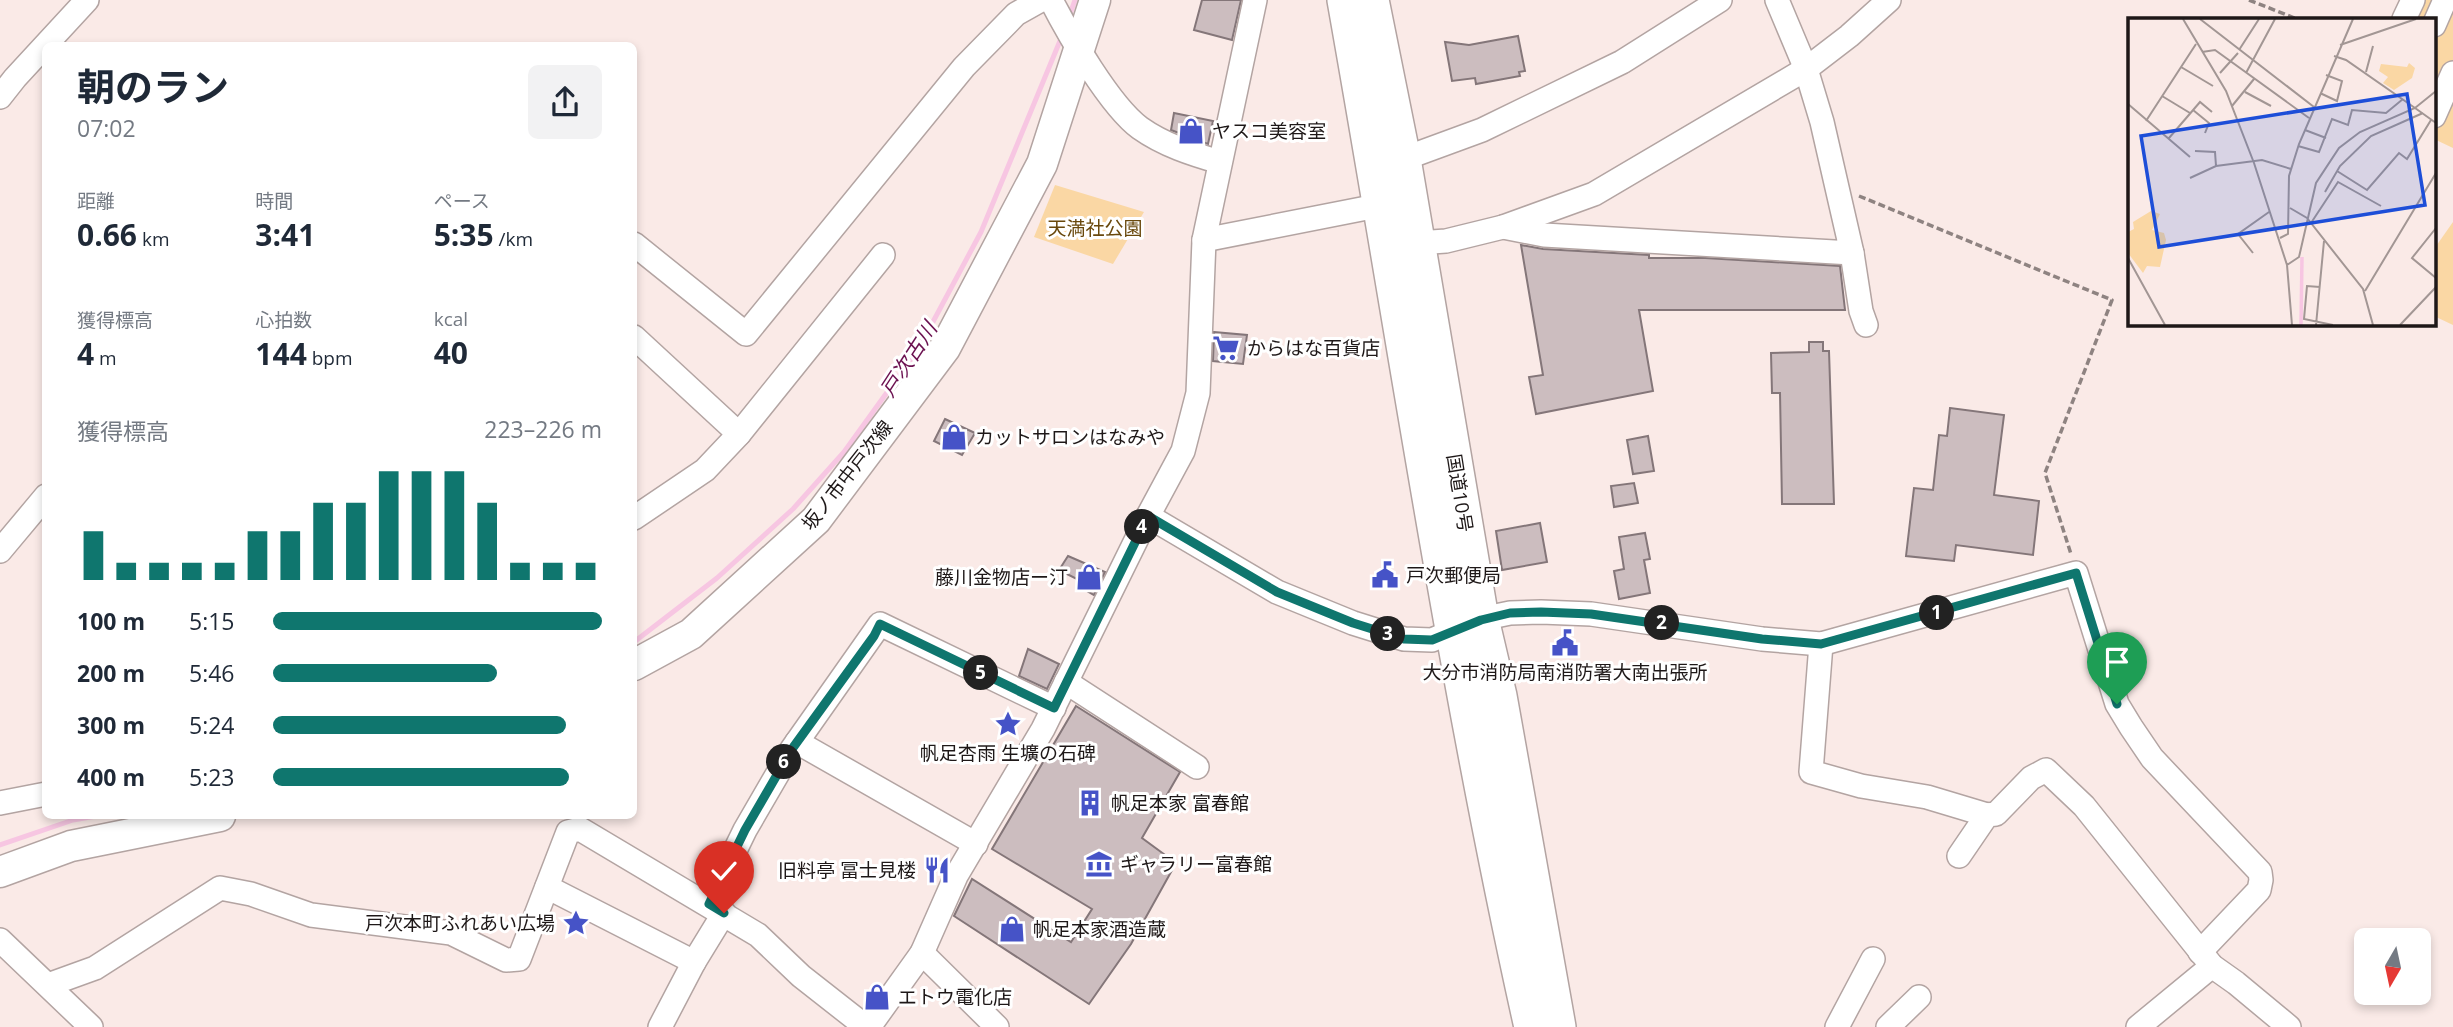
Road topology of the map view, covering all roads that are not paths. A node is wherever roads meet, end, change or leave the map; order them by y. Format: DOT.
graph roads {
  1 [pos="87,0"];
  2 [pos="1096,0"];
  3 [pos="1255,0"];
  4 [pos="1345,0"];
  5 [pos="1371,0"];
  6 [pos="1720,0"];
  7 [pos="1777,0"];
  8 [pos="1889,0"];
  9 [pos="2413,0"];
  10 [pos="2445,0"];
  11 [pos="1048,1"];
  12 [pos="2404,18"];
  13 [pos="2436,20"];
  14 [pos="1075,41"];
  15 [pos="48,42"];
  16 [pos="42,49"];
  17 [pos="1805,69"];
  18 [pos="2447,77"];
  19 [pos="0,97"];
  20 [pos="2436,110"];
  21 [pos="1403,159"];
  22 [pos="1220,162"];
  23 [pos="1382,205"];
  24 [pos="1503,226"];
  25 [pos="1204,240"];
  26 [pos="1417,243"];
  27 [pos="637,246"];
  28 [pos="1853,253"];
  29 [pos="883,255"];
  30 [pos="1866,325"];
  31 [pos="637,340"];
  32 [pos="739,434"];
  33 [pos="42,501"];
  34 [pos="1148,516"];
  35 [pos="637,517"];
  36 [pos="0,551"];
  37 [pos="1467,626"];
  38 [pos="1821,644"];
  39 [pos="637,663"];
  40 [pos="1066,682"];
  41 [pos="1054,708"];
  42 [pos="797,742"];
  43 [pos="1197,767"];
  44 [pos="42,795"];
  45 [pos="0,803"];
  46 [pos="1987,815"];
  47 [pos="205,819"];
  48 [pos="975,844"];
  49 [pos="1959,856"];
  50 [pos="0,873"];
  51 [pos="547,887"];
  52 [pos="716,909"];
  53 [pos="0,940"];
  54 [pos="922,953"];
  55 [pos="1873,959"];
  56 [pos="2206,959"];
  57 [pos="694,962"];
  58 [pos="48,985"];
  59 [pos="1919,997"];
  60 [pos="91,1027"];
  61 [pos="660,1027"];
  62 [pos="868,1027"];
  63 [pos="997,1027"];
  64 [pos="1532,1027"];
  65 [pos="1558,1027"];
  66 [pos="1837,1027"];
  67 [pos="1888,1027"];
  68 [pos="2138,1027"];
  69 [pos="2290,1027"];
  1 -- 15 [label="street"];
  2 -- 14 [label="main road, 坂ノ市中戸次線"];
  3 -- 22 [label="street"];
  4 -- 23 [label="highway, 国道10号"];
  5 -- 21 [label="highway, 国道10号"];
  6 -- 21 [label="street"];
  7 -- 17 [label="street"];
  8 -- 17 [label="street"];
  9 -- 12 [label="street"];
  10 -- 13 [label="street"];
  11 -- 14 [label="street"];
  11 -- 27 [label="street"];
  14 -- 22 [label="street"];
  14 -- 39 [label="main road, 坂ノ市中戸次線"];
  16 -- 19 [label="street"];
  17 -- 24 [label="street"];
  17 -- 28 [label="street"];
  18 -- 20 [label="street"];
  21 -- 26 [label="highway, 国道10号"];
  22 -- 25 [label="street"];
  23 -- 25 [label="street"];
  23 -- 37 [label="highway, 国道10号"];
  24 -- 26 [label="street"];
  24 -- 28 [label="street"];
  25 -- 34 [label="street"];
  26 -- 37 [label="highway, 国道10号"];
  28 -- 30 [label="street"];
  29 -- 32 [label="street"];
  31 -- 32 [label="street"];
  32 -- 35 [label="street"];
  33 -- 36 [label="street"];
  34 -- 37 [label="street"];
  34 -- 40 [label="street"];
  37 -- 38 [label="street"];
  37 -- 64 [label="highway, 国道10号"];
  37 -- 65 [label="highway, 国道10号"];
  38 -- 46 [label="street"];
  38 -- 56 [label="street"];
  40 -- 41 [label="street"];
  40 -- 43 [label="street"];
  41 -- 42 [label="street"];
  41 -- 48 [label="street"];
  42 -- 48 [label="street"];
  42 -- 52 [label="street"];
  44 -- 45 [label="street"];
  46 -- 49 [label="street"];
  46 -- 56 [label="street"];
  47 -- 50 [label="main road"];
  48 -- 54 [label="street"];
  51 -- 52 [label="street"];
  51 -- 57 [label="street"];
  51 -- 58 [label="street"];
  52 -- 57 [label="street"];
  52 -- 62 [label="street"];
  53 -- 58 [label="street"];
  54 -- 62 [label="street"];
  54 -- 63 [label="street"];
  55 -- 66 [label="street"];
  56 -- 68 [label="street"];
  56 -- 69 [label="street"];
  57 -- 61 [label="street"];
  58 -- 60 [label="street"];
  59 -- 67 [label="street"];
}
